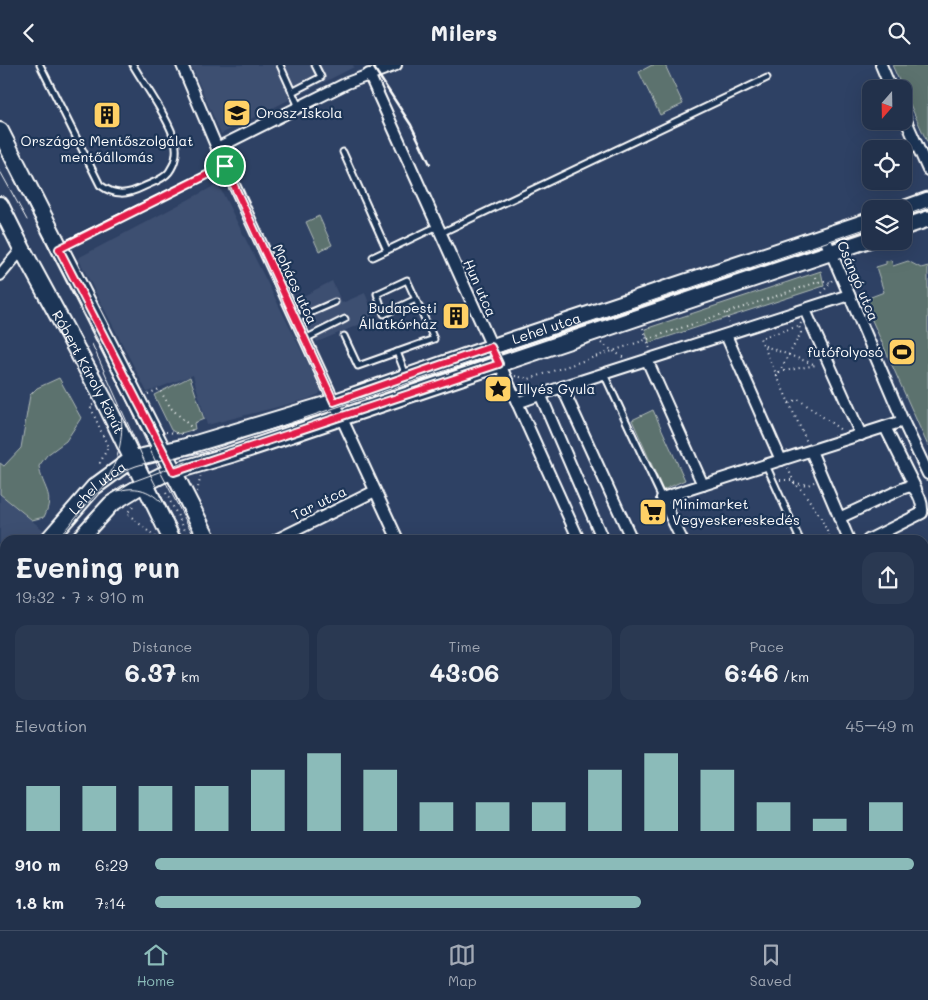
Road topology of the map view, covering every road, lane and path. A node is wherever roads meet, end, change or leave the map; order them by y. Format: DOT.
graph roads {
  1 [pos="40,65"];
  2 [pos="133,65"];
  3 [pos="182,65"];
  4 [pos="280,65"];
  5 [pos="315,65"];
  6 [pos="396,65"];
  7 [pos="881,65"];
  8 [pos="369,74"];
  9 [pos="766,78"];
  10 [pos="887,80"];
  11 [pos="292,91"];
  12 [pos="299,107"];
  13 [pos="910,130"];
  14 [pos="0,131"];
  15 [pos="217,148"];
  16 [pos="343,152"];
  17 [pos="225,166"];
  18 [pos="928,170"];
  19 [pos="928,200"];
  20 [pos="0,205"];
  21 [pos="912,206"];
  22 [pos="928,219"];
  23 [pos="862,222"];
  24 [pos="912,224"];
  25 [pos="98,227"];
  26 [pos="440,230"];
  27 [pos="824,236"];
  28 [pos="862,242"];
  29 [pos="58,248"];
  30 [pos="22,249"];
  31 [pos="387,250"];
  32 [pos="830,252"];
  33 [pos="373,257"];
  34 [pos="0,275"];
  35 [pos="816,277"];
  36 [pos="818,282"];
  37 [pos="831,283"];
  38 [pos="849,295"];
  39 [pos="416,299"];
  40 [pos="335,301"];
  41 [pos="806,313"];
  42 [pos="345,319"];
  43 [pos="296,320"];
  44 [pos="799,326"];
  45 [pos="643,328"];
  46 [pos="726,335"];
  47 [pos="344,336"];
  48 [pos="305,339"];
  49 [pos="647,340"];
  50 [pos="600,343"];
  51 [pos="763,346"];
  52 [pos="491,347"];
  53 [pos="614,351"];
  54 [pos="398,352"];
  55 [pos="790,354"];
  56 [pos="650,359"];
  57 [pos="829,363"];
  58 [pos="499,364"];
  59 [pos="634,364"];
  60 [pos="816,365"];
  61 [pos="780,372"];
  62 [pos="604,374"];
  63 [pos="777,376"];
  64 [pos="406,377"];
  65 [pos="515,377"];
  66 [pos="562,387"];
  67 [pos="540,394"];
  68 [pos="147,395"];
  69 [pos="518,403"];
  70 [pos="789,403"];
  71 [pos="90,406"];
  72 [pos="337,409"];
  73 [pos="903,421"];
  74 [pos="885,427"];
  75 [pos="166,432"];
  76 [pos="856,436"];
  77 [pos="164,451"];
  78 [pos="811,451"];
  79 [pos="132,459"];
  80 [pos="783,460"];
  81 [pos="766,465"];
  82 [pos="103,467"];
  83 [pos="202,471"];
  84 [pos="174,472"];
  85 [pos="928,474"];
  86 [pos="823,479"];
  87 [pos="773,481"];
  88 [pos="794,481"];
  89 [pos="144,484"];
  90 [pos="195,484"];
  91 [pos="698,487"];
  92 [pos="916,489"];
  93 [pos="375,491"];
  94 [pos="166,493"];
  95 [pos="662,498"];
  96 [pos="133,507"];
  97 [pos="839,517"];
  98 [pos="672,519"];
  99 [pos="52,535"];
  100 [pos="83,535"];
  101 [pos="152,535"];
  102 [pos="170,535"];
  103 [pos="187,535"];
  104 [pos="206,535"];
  105 [pos="286,535"];
  106 [pos="396,535"];
  107 [pos="577,535"];
  108 [pos="601,535"];
  109 [pos="630,535"];
  110 [pos="680,535"];
  111 [pos="798,535"];
  112 [pos="828,535"];
  113 [pos="847,535"];
  114 [pos="878,535"];
  1 -- 2 [label="lane"];
  3 -- 15 [label="street, Mohács utca"];
  4 -- 11 [label="lane"];
  5 -- 11 [label="lane"];
  6 -- 8 [label="street"];
  7 -- 10 [label="street"];
  8 -- 12 [label="street"];
  8 -- 26 [label="street, Hun utca"];
  9 -- 26 [label="lane"];
  11 -- 12 [label="lane"];
  12 -- 15 [label="street"];
  13 -- 18 [label="street"];
  14 -- 29 [label="main road"];
  15 -- 17 [label="street, Mohács utca"];
  16 -- 31 [label="lane"];
  17 -- 29 [label="lane"];
  17 -- 43 [label="street, Mohács utca"];
  19 -- 21 [label="main road"];
  20 -- 30 [label="main road, Róbert Károly körút"];
  22 -- 24 [label="main road"];
  23 -- 27 [label="main road, Lehel utca"];
  25 -- 29 [label="lane"];
  26 -- 31 [label="lane"];
  26 -- 52 [label="street, Hun utca"];
  27 -- 32 [label="street, Csángó utca"];
  27 -- 52 [label="main road, Lehel utca"];
  28 -- 32 [label="main road, Lehel utca"];
  29 -- 77 [label="main road"];
  30 -- 34 [label="street"];
  30 -- 79 [label="main road, Róbert Károly körút"];
  31 -- 33 [label="lane"];
  32 -- 38 [label="street, Csángó utca"];
  32 -- 58 [label="main road, Lehel utca"];
  35 -- 36 [label="path"];
  36 -- 37 [label="path"];
  36 -- 49 [label="path"];
  38 -- 41 [label="street"];
  38 -- 73 [label="street, Csángó utca"];
  39 -- 39 [label="lane"];
  39 -- 54 [label="lane"];
  40 -- 43 [label="lane"];
  41 -- 44 [label="path"];
  41 -- 46 [label="street"];
  41 -- 57 [label="street"];
  42 -- 48 [label="lane"];
  43 -- 48 [label="street, Mohács utca"];
  44 -- 51 [label="path"];
  44 -- 55 [label="path"];
  45 -- 49 [label="path"];
  46 -- 56 [label="street"];
  46 -- 80 [label="street"];
  47 -- 54 [label="lane"];
  48 -- 72 [label="street, Mohács utca"];
  49 -- 53 [label="path"];
  49 -- 56 [label="path"];
  50 -- 53 [label="path"];
  51 -- 55 [label="path"];
  51 -- 63 [label="path"];
  52 -- 58 [label="street, Hun utca"];
  52 -- 64 [label="main road, Lehel utca"];
  53 -- 59 [label="path"];
  53 -- 65 [label="path"];
  54 -- 64 [label="lane"];
  55 -- 60 [label="path"];
  55 -- 61 [label="path"];
  56 -- 59 [label="street"];
  56 -- 91 [label="street"];
  57 -- 60 [label="path"];
  57 -- 76 [label="street"];
  58 -- 69 [label="street, Hun utca"];
  58 -- 72 [label="main road, Lehel utca"];
  59 -- 62 [label="street"];
  60 -- 61 [label="path"];
  61 -- 63 [label="path"];
  62 -- 66 [label="street"];
  62 -- 95 [label="lane"];
  63 -- 70 [label="path"];
  64 -- 72 [label="main road, Lehel utca"];
  66 -- 67 [label="street"];
  66 -- 109 [label="street"];
  67 -- 69 [label="street"];
  67 -- 108 [label="street"];
  68 -- 75 [label="path"];
  69 -- 107 [label="street, Hun utca"];
  70 -- 76 [label="path"];
  70 -- 78 [label="path"];
  71 -- 82 [label="path"];
  72 -- 77 [label="main road, Lehel utca"];
  72 -- 84 [label="main road, Lehel utca"];
  72 -- 93 [label="street, Mohács utca"];
  73 -- 74 [label="street"];
  73 -- 85 [label="street, Csángó utca"];
  74 -- 76 [label="street"];
  74 -- 92 [label="street"];
  76 -- 78 [label="street"];
  77 -- 79 [label="main road, Lehel utca"];
  77 -- 84 [label="main road"];
  78 -- 80 [label="street"];
  78 -- 86 [label="street"];
  79 -- 89 [label="main road, Róbert Károly körút"];
  79 -- 99 [label="main road, Lehel utca"];
  80 -- 81 [label="street"];
  80 -- 88 [label="path"];
  81 -- 87 [label="lane"];
  81 -- 91 [label="street"];
  83 -- 90 [label="path"];
  84 -- 89 [label="main road, Lehel utca"];
  84 -- 104 [label="main road"];
  86 -- 88 [label="path"];
  86 -- 97 [label="street"];
  87 -- 88 [label="path"];
  87 -- 111 [label="lane"];
  88 -- 112 [label="path"];
  89 -- 100 [label="main road, Lehel utca"];
  89 -- 102 [label="main road, Róbert Károly körút"];
  91 -- 95 [label="street"];
  91 -- 98 [label="path"];
  92 -- 97 [label="street"];
  92 -- 114 [label="street"];
  93 -- 105 [label="street, Tar utca"];
  93 -- 106 [label="street, Mohács utca"];
  94 -- 103 [label="path"];
  95 -- 98 [label="street"];
  96 -- 101 [label="path"];
  97 -- 113 [label="street"];
  98 -- 110 [label="street"];
}
